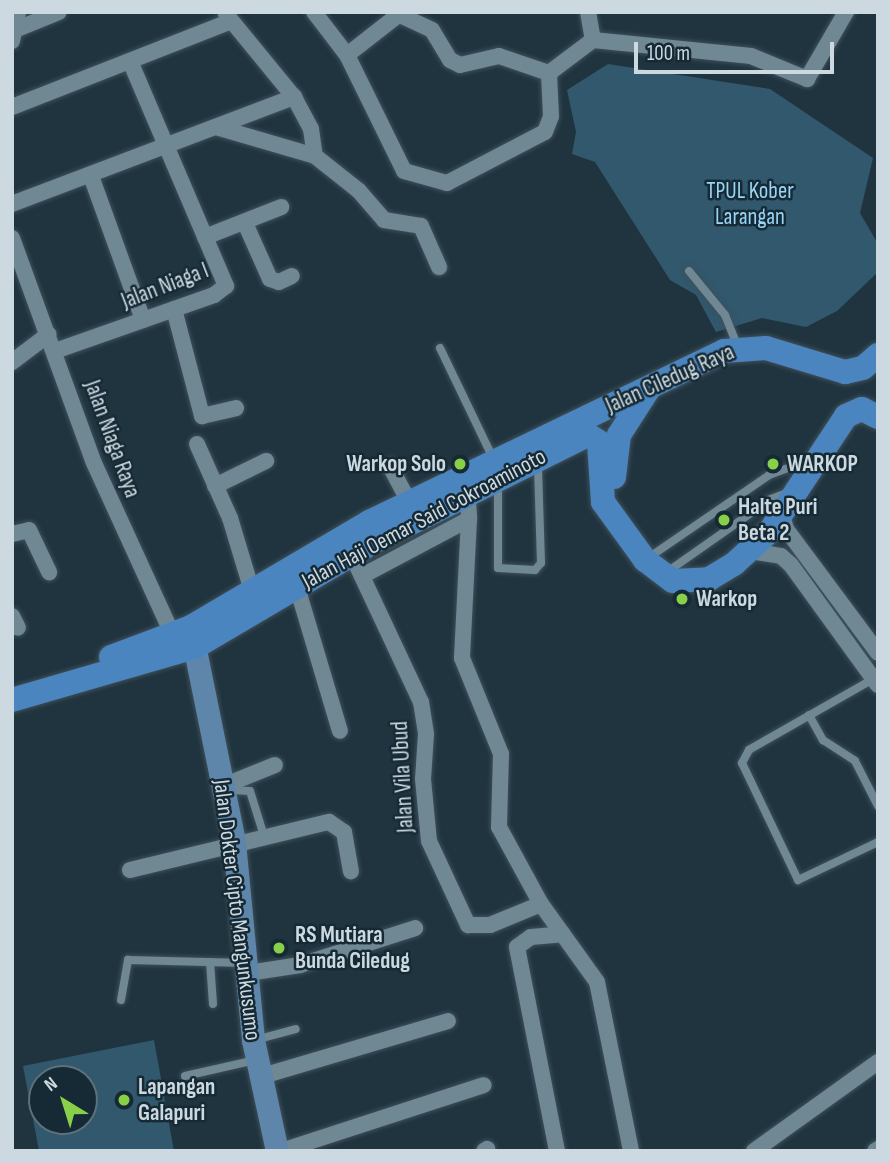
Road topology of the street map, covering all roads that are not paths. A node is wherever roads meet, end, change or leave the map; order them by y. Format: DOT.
graph roads {
  1 [pos="59,12"];
  2 [pos="314,12"];
  3 [pos="588,12"];
  4 [pos="846,12"];
  5 [pos="401,14"];
  6 [pos="228,17"];
  7 [pos="16,27"];
  8 [pos="593,40"];
  9 [pos="346,55"];
  10 [pos="131,63"];
  11 [pos="550,73"];
  12 [pos="294,97"];
  13 [pos="12,107"];
  14 [pos="216,127"];
  15 [pos="166,146"];
  16 [pos="315,156"];
  17 [pos="91,176"];
  18 [pos="12,204"];
  19 [pos="281,206"];
  20 [pos="245,223"];
  21 [pos="205,237"];
  22 [pos="12,238"];
  23 [pos="439,267"];
  24 [pos="689,271"];
  25 [pos="292,276"];
  26 [pos="174,309"];
  27 [pos="143,320"];
  28 [pos="49,334"];
  29 [pos="440,348"];
  30 [pos="738,348"];
  31 [pos="55,351"];
  32 [pos="878,355"];
  33 [pos="12,362"];
  34 [pos="658,382"];
  35 [pos="236,408"];
  36 [pos="872,413"];
  37 [pos="582,428"];
  38 [pos="197,444"];
  39 [pos="541,447"];
  40 [pos="816,458"];
  41 [pos="266,461"];
  42 [pos="390,466"];
  43 [pos="496,468"];
  44 [pos="466,484"];
  45 [pos="215,486"];
  46 [pos="409,502"];
  47 [pos="789,503"];
  48 [pos="469,519"];
  49 [pos="12,534"];
  50 [pos="629,538"];
  51 [pos="750,551"];
  52 [pos="814,563"];
  53 [pos="357,565"];
  54 [pos="49,572"];
  55 [pos="661,572"];
  56 [pos="801,576"];
  57 [pos="297,587"];
  58 [pos="252,591"];
  59 [pos="846,609"];
  60 [pos="833,621"];
  61 [pos="184,641"];
  62 [pos="878,653"];
  63 [pos="877,680"];
  64 [pos="12,684"];
  65 [pos="12,699"];
  66 [pos="809,715"];
  67 [pos="340,731"];
  68 [pos="275,765"];
  69 [pos="223,788"];
  70 [pos="878,806"];
  71 [pos="264,836"];
  72 [pos="234,842"];
  73 [pos="878,842"];
  74 [pos="130,870"];
  75 [pos="351,871"];
  76 [pos="541,904"];
  77 [pos="415,928"];
  78 [pos="563,934"];
  79 [pos="211,962"];
  80 [pos="247,968"];
  81 [pos="121,1000"];
  82 [pos="213,1004"];
  83 [pos="448,1021"];
  84 [pos="296,1029"];
  85 [pos="256,1059"];
  86 [pos="878,1062"];
  87 [pos="184,1076"];
  88 [pos="484,1084"];
  89 [pos="279,1151"];
  90 [pos="556,1151"];
  91 [pos="631,1151"];
  92 [pos="754,1151"];
  1 -- 7 [label="street"];
  2 -- 9 [label="street"];
  3 -- 8 [label="street"];
  4 -- 8 [label="street"];
  5 -- 9 [label="street"];
  5 -- 11 [label="street"];
  6 -- 10 [label="street"];
  6 -- 12 [label="street"];
  8 -- 11 [label="street"];
  9 -- 11 [label="street"];
  10 -- 13 [label="street"];
  10 -- 15 [label="street, Jalan Niaga I"];
  12 -- 14 [label="street"];
  12 -- 16 [label="street"];
  14 -- 15 [label="street"];
  14 -- 16 [label="street"];
  15 -- 17 [label="street"];
  15 -- 21 [label="street, Jalan Niaga I"];
  16 -- 23 [label="street"];
  17 -- 18 [label="street"];
  17 -- 27 [label="street"];
  19 -- 20 [label="street"];
  20 -- 21 [label="street"];
  20 -- 25 [label="street"];
  21 -- 26 [label="street, Jalan Niaga I"];
  22 -- 28 [label="street, Jalan Niaga Raya"];
  24 -- 30 [label="lane"];
  26 -- 27 [label="street, Jalan Niaga I"];
  26 -- 35 [label="street"];
  27 -- 31 [label="street, Jalan Niaga I"];
  28 -- 31 [label="street, Jalan Niaga Raya"];
  28 -- 33 [label="street"];
  29 -- 43 [label="lane"];
  30 -- 32 [label="main road, Jalan Ciledug Raya"];
  30 -- 34 [label="main road, Jalan Ciledug Raya"];
  31 -- 61 [label="street, Jalan Niaga Raya"];
  34 -- 37 [label="main road, Jalan Ciledug Raya"];
  34 -- 50 [label="main road"];
  36 -- 40 [label="main road"];
  37 -- 39 [label="main road, Jalan Ciledug Raya"];
  37 -- 50 [label="main road"];
  38 -- 45 [label="street"];
  39 -- 43 [label="main road, Jalan Haji Oemar Said Cokroaminoto"];
  39 -- 43 [label="lane"];
  40 -- 47 [label="main road"];
  40 -- 55 [label="lane"];
  41 -- 45 [label="street"];
  42 -- 46 [label="street"];
  43 -- 44 [label="main road, Jalan Haji Oemar Said Cokroaminoto"];
  44 -- 46 [label="main road, Jalan Haji Oemar Said Cokroaminoto"];
  44 -- 48 [label="street"];
  44 -- 53 [label="main road, Jalan Haji Oemar Said Cokroaminoto"];
  45 -- 58 [label="street"];
  46 -- 58 [label="main road, Jalan Haji Oemar Said Cokroaminoto"];
  47 -- 51 [label="main road"];
  47 -- 52 [label="street"];
  47 -- 55 [label="lane"];
  47 -- 55 [label="lane"];
  48 -- 53 [label="street"];
  48 -- 76 [label="street"];
  49 -- 54 [label="street"];
  50 -- 55 [label="main road"];
  51 -- 55 [label="main road"];
  51 -- 56 [label="street"];
  52 -- 56 [label="street"];
  52 -- 59 [label="street"];
  53 -- 57 [label="main road, Jalan Haji Oemar Said Cokroaminoto"];
  53 -- 76 [label="street, Jalan Vila Ubud"];
  56 -- 60 [label="street"];
  57 -- 61 [label="main road, Jalan Haji Oemar Said Cokroaminoto"];
  57 -- 67 [label="street"];
  58 -- 61 [label="main road, Jalan Haji Oemar Said Cokroaminoto"];
  59 -- 60 [label="street"];
  59 -- 62 [label="street"];
  60 -- 63 [label="street"];
  61 -- 64 [label="main road, Jalan Haji Oemar Said Cokroaminoto"];
  61 -- 65 [label="main road, Jalan Haji Oemar Said Cokroaminoto"];
  61 -- 69 [label="main road, Jalan Dokter Cipto Mangunkusumo"];
  63 -- 66 [label="lane"];
  66 -- 70 [label="lane"];
  66 -- 73 [label="lane"];
  68 -- 69 [label="street"];
  69 -- 71 [label="lane"];
  69 -- 72 [label="main road, Jalan Dokter Cipto Mangunkusumo"];
  71 -- 72 [label="street"];
  71 -- 75 [label="street"];
  72 -- 74 [label="street"];
  72 -- 80 [label="main road, Jalan Dokter Cipto Mangunkusumo"];
  76 -- 78 [label="street"];
  77 -- 80 [label="street"];
  78 -- 90 [label="street"];
  78 -- 91 [label="street"];
  79 -- 80 [label="lane"];
  79 -- 81 [label="lane"];
  79 -- 82 [label="lane"];
  80 -- 85 [label="main road, Jalan Dokter Cipto Mangunkusumo"];
  83 -- 85 [label="street"];
  84 -- 85 [label="lane"];
  85 -- 87 [label="lane"];
  85 -- 89 [label="main road, Jalan Dokter Cipto Mangunkusumo"];
  86 -- 92 [label="street"];
  88 -- 89 [label="street"];
}
